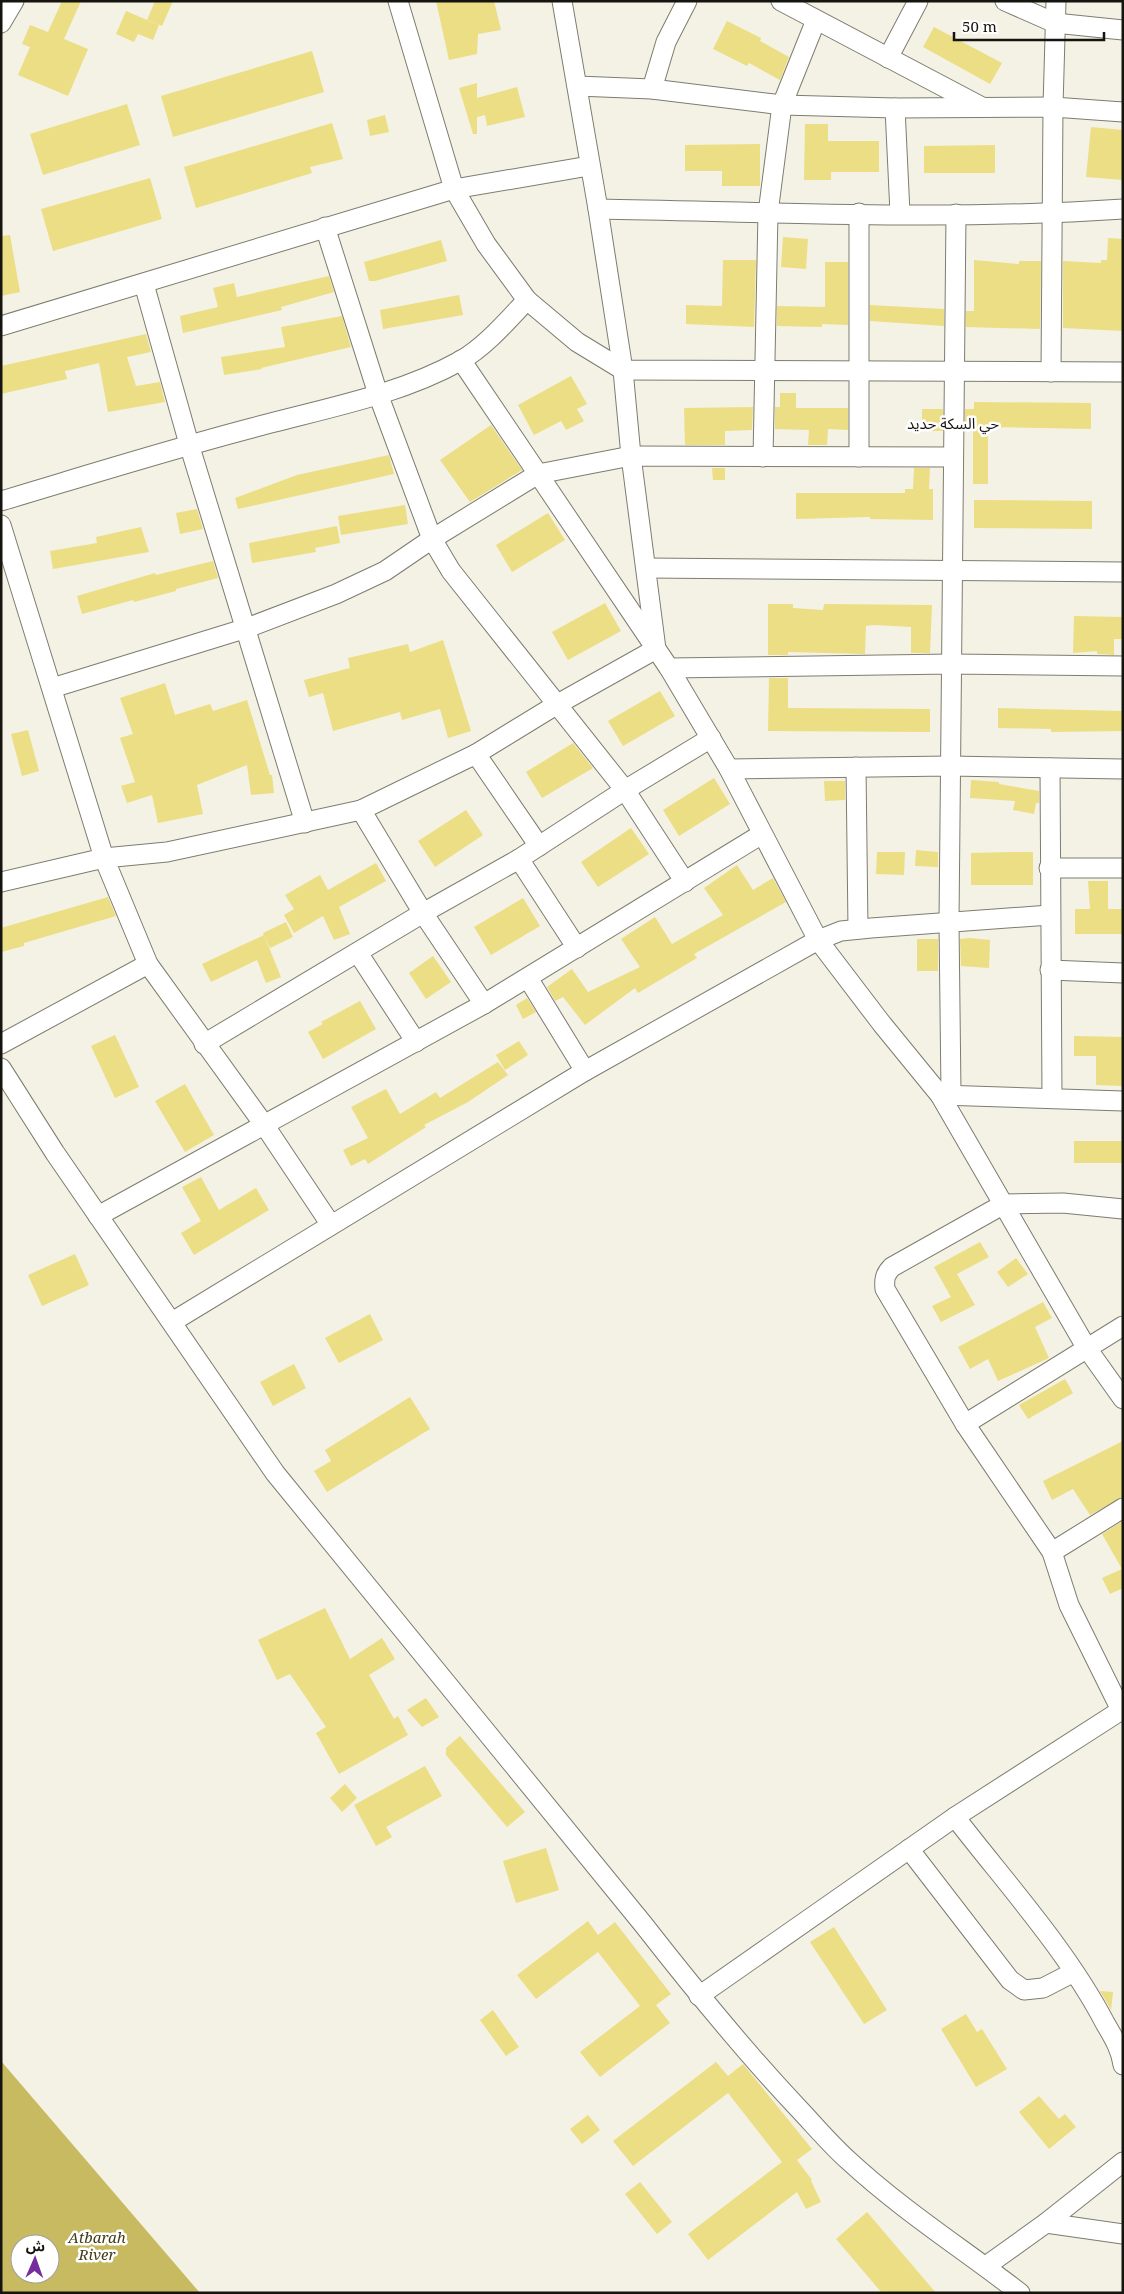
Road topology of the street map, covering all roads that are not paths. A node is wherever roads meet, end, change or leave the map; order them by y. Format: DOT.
graph roads {
  1 [pos="14,1"];
  2 [pos="398,1"];
  3 [pos="562,1"];
  4 [pos="687,1"];
  5 [pos="781,1"];
  6 [pos="918,1"];
  7 [pos="1005,1"];
  8 [pos="1056,1"];
  9 [pos="816,20"];
  10 [pos="1,23"];
  11 [pos="1055,23"];
  12 [pos="1123,30"];
  13 [pos="888,58"];
  14 [pos="577,86"];
  15 [pos="652,89"];
  16 [pos="782,105"];
  17 [pos="981,106"];
  18 [pos="1052,107"];
  19 [pos="895,108"];
  20 [pos="1123,112"];
  21 [pos="589,166"];
  22 [pos="454,189"];
  23 [pos="1123,209"];
  24 [pos="598,210"];
  25 [pos="768,213"];
  26 [pos="859,213"];
  27 [pos="900,213"];
  28 [pos="956,214"];
  29 [pos="1052,214"];
  30 [pos="325,227"];
  31 [pos="144,284"];
  32 [pos="527,300"];
  33 [pos="1,326"];
  34 [pos="461,360"];
  35 [pos="622,370"];
  36 [pos="764,371"];
  37 [pos="858,371"];
  38 [pos="1051,372"];
  39 [pos="1123,372"];
  40 [pos="953,373"];
  41 [pos="378,394"];
  42 [pos="189,444"];
  43 [pos="631,456"];
  44 [pos="763,457"];
  45 [pos="858,457"];
  46 [pos="953,457"];
  47 [pos="538,474"];
  48 [pos="1,501"];
  49 [pos="1,525"];
  50 [pos="432,539"];
  51 [pos="646,568"];
  52 [pos="952,571"];
  53 [pos="1123,572"];
  54 [pos="246,628"];
  55 [pos="656,649"];
  56 [pos="951,664"];
  57 [pos="1123,666"];
  58 [pos="669,668"];
  59 [pos="52,688"];
  60 [pos="556,705"];
  61 [pos="711,738"];
  62 [pos="476,754"];
  63 [pos="950,766"];
  64 [pos="856,767"];
  65 [pos="1050,768"];
  66 [pos="729,769"];
  67 [pos="1123,769"];
  68 [pos="625,790"];
  69 [pos="361,810"];
  70 [pos="306,823"];
  71 [pos="762,834"];
  72 [pos="539,846"];
  73 [pos="104,858"];
  74 [pos="519,858"];
  75 [pos="1050,868"];
  76 [pos="1123,868"];
  77 [pos="1,882"];
  78 [pos="685,882"];
  79 [pos="423,912"];
  80 [pos="1050,915"];
  81 [pos="949,922"];
  82 [pos="858,929"];
  83 [pos="818,940"];
  84 [pos="577,948"];
  85 [pos="358,953"];
  86 [pos="148,964"];
  87 [pos="1050,970"];
  88 [pos="1123,972"];
  89 [pos="528,978"];
  90 [pos="484,1004"];
  91 [pos="416,1042"];
  92 [pos="1,1044"];
  93 [pos="204,1044"];
  94 [pos="1,1068"];
  95 [pos="585,1071"];
  96 [pos="946,1094"];
  97 [pos="1052,1098"];
  98 [pos="1123,1101"];
  99 [pos="265,1126"];
  100 [pos="1004,1204"];
  101 [pos="1123,1209"];
  102 [pos="98,1216"];
  103 [pos="331,1225"];
  104 [pos="172,1322"];
  105 [pos="1123,1326"];
  106 [pos="1086,1348"];
  107 [pos="1123,1399"];
  108 [pos="965,1424"];
  109 [pos="1123,1508"];
  110 [pos="1052,1552"];
  111 [pos="1122,1710"];
  112 [pos="955,1817"];
  113 [pos="909,1849"];
  114 [pos="1074,1972"];
  115 [pos="699,1996"];
  116 [pos="1122,2057"];
  117 [pos="1123,2162"];
  118 [pos="1046,2223"];
  119 [pos="1123,2234"];
  120 [pos="986,2266"];
  121 [pos="1020,2293"];
  1 -- 10 [label="street"];
  2 -- 22 [label="street"];
  3 -- 14 [label="street"];
  4 -- 15 [label="street"];
  5 -- 9 [label="street"];
  6 -- 13 [label="street"];
  7 -- 11 [label="street"];
  8 -- 11 [label="street"];
  9 -- 13 [label="street"];
  9 -- 16 [label="street"];
  11 -- 12 [label="street"];
  11 -- 18 [label="street"];
  13 -- 17 [label="street"];
  14 -- 15 [label="street"];
  14 -- 21 [label="street"];
  15 -- 16 [label="street"];
  16 -- 19 [label="street"];
  16 -- 25 [label="street"];
  17 -- 18 [label="street"];
  17 -- 19 [label="street"];
  18 -- 20 [label="street"];
  18 -- 29 [label="street"];
  19 -- 27 [label="street"];
  21 -- 22 [label="street"];
  21 -- 24 [label="street"];
  22 -- 30 [label="street"];
  22 -- 32 [label="street"];
  23 -- 29 [label="street"];
  24 -- 25 [label="street"];
  24 -- 35 [label="street"];
  25 -- 26 [label="street"];
  25 -- 36 [label="street"];
  26 -- 27 [label="street"];
  26 -- 37 [label="street"];
  27 -- 28 [label="street"];
  28 -- 29 [label="street"];
  28 -- 40 [label="street"];
  29 -- 38 [label="street"];
  30 -- 31 [label="street"];
  30 -- 41 [label="street"];
  31 -- 33 [label="street"];
  31 -- 42 [label="street"];
  32 -- 34 [label="street"];
  32 -- 35 [label="street"];
  34 -- 41 [label="street"];
  34 -- 47 [label="street"];
  35 -- 36 [label="street"];
  35 -- 43 [label="street"];
  36 -- 37 [label="street"];
  36 -- 44 [label="street"];
  37 -- 40 [label="street"];
  37 -- 45 [label="street"];
  38 -- 39 [label="street"];
  38 -- 40 [label="street"];
  40 -- 46 [label="street"];
  41 -- 42 [label="street"];
  41 -- 50 [label="street"];
  42 -- 48 [label="street"];
  42 -- 54 [label="street"];
  43 -- 44 [label="street"];
  43 -- 47 [label="street"];
  43 -- 51 [label="street"];
  44 -- 45 [label="street"];
  45 -- 46 [label="street"];
  46 -- 52 [label="street"];
  47 -- 50 [label="street"];
  47 -- 55 [label="street"];
  49 -- 59 [label="street"];
  50 -- 54 [label="street"];
  50 -- 60 [label="street"];
  51 -- 52 [label="street"];
  51 -- 55 [label="street"];
  52 -- 53 [label="street"];
  52 -- 56 [label="street"];
  54 -- 59 [label="street"];
  54 -- 70 [label="street"];
  55 -- 58 [label="street"];
  55 -- 60 [label="street"];
  56 -- 57 [label="street"];
  56 -- 58 [label="street"];
  56 -- 63 [label="street"];
  58 -- 61 [label="street"];
  59 -- 73 [label="street"];
  60 -- 62 [label="street"];
  60 -- 68 [label="street"];
  61 -- 66 [label="street"];
  61 -- 68 [label="street"];
  62 -- 69 [label="street"];
  62 -- 72 [label="street"];
  63 -- 64 [label="street"];
  63 -- 65 [label="street"];
  63 -- 81 [label="street"];
  64 -- 66 [label="street"];
  64 -- 82 [label="street"];
  65 -- 67 [label="street"];
  65 -- 75 [label="street"];
  66 -- 71 [label="street"];
  68 -- 72 [label="street"];
  68 -- 78 [label="street"];
  69 -- 70 [label="street"];
  69 -- 79 [label="street"];
  70 -- 73 [label="street"];
  71 -- 78 [label="street"];
  71 -- 83 [label="street"];
  72 -- 74 [label="street"];
  73 -- 77 [label="street"];
  73 -- 86 [label="street"];
  74 -- 79 [label="street"];
  74 -- 84 [label="street"];
  75 -- 76 [label="street"];
  75 -- 80 [label="street"];
  78 -- 84 [label="street"];
  79 -- 85 [label="street"];
  79 -- 90 [label="street"];
  80 -- 81 [label="street"];
  80 -- 87 [label="street"];
  81 -- 82 [label="street"];
  81 -- 96 [label="street"];
  82 -- 83 [label="street"];
  83 -- 95 [label="street"];
  83 -- 96 [label="street"];
  84 -- 89 [label="street"];
  85 -- 91 [label="street"];
  85 -- 93 [label="street"];
  86 -- 92 [label="street"];
  86 -- 93 [label="street"];
  87 -- 88 [label="street"];
  87 -- 97 [label="street"];
  89 -- 90 [label="street"];
  89 -- 95 [label="street"];
  90 -- 91 [label="street"];
  91 -- 99 [label="street"];
  93 -- 99 [label="street"];
  94 -- 102 [label="street"];
  95 -- 103 [label="street"];
  96 -- 97 [label="street"];
  96 -- 100 [label="street"];
  97 -- 98 [label="street"];
  99 -- 102 [label="street"];
  99 -- 103 [label="street"];
  100 -- 101 [label="street"];
  100 -- 106 [label="street"];
  100 -- 108 [label="street"];
  102 -- 104 [label="street"];
  103 -- 104 [label="street"];
  104 -- 115 [label="street"];
  105 -- 106 [label="street"];
  106 -- 107 [label="street"];
  106 -- 108 [label="street"];
  108 -- 110 [label="street"];
  109 -- 110 [label="street"];
  110 -- 111 [label="street"];
  111 -- 112 [label="street"];
  112 -- 113 [label="street"];
  112 -- 114 [label="street"];
  113 -- 114 [label="street"];
  113 -- 115 [label="street"];
  114 -- 116 [label="street"];
  115 -- 120 [label="street"];
  117 -- 118 [label="street"];
  118 -- 119 [label="street"];
  118 -- 120 [label="street"];
  120 -- 121 [label="street"];
}
